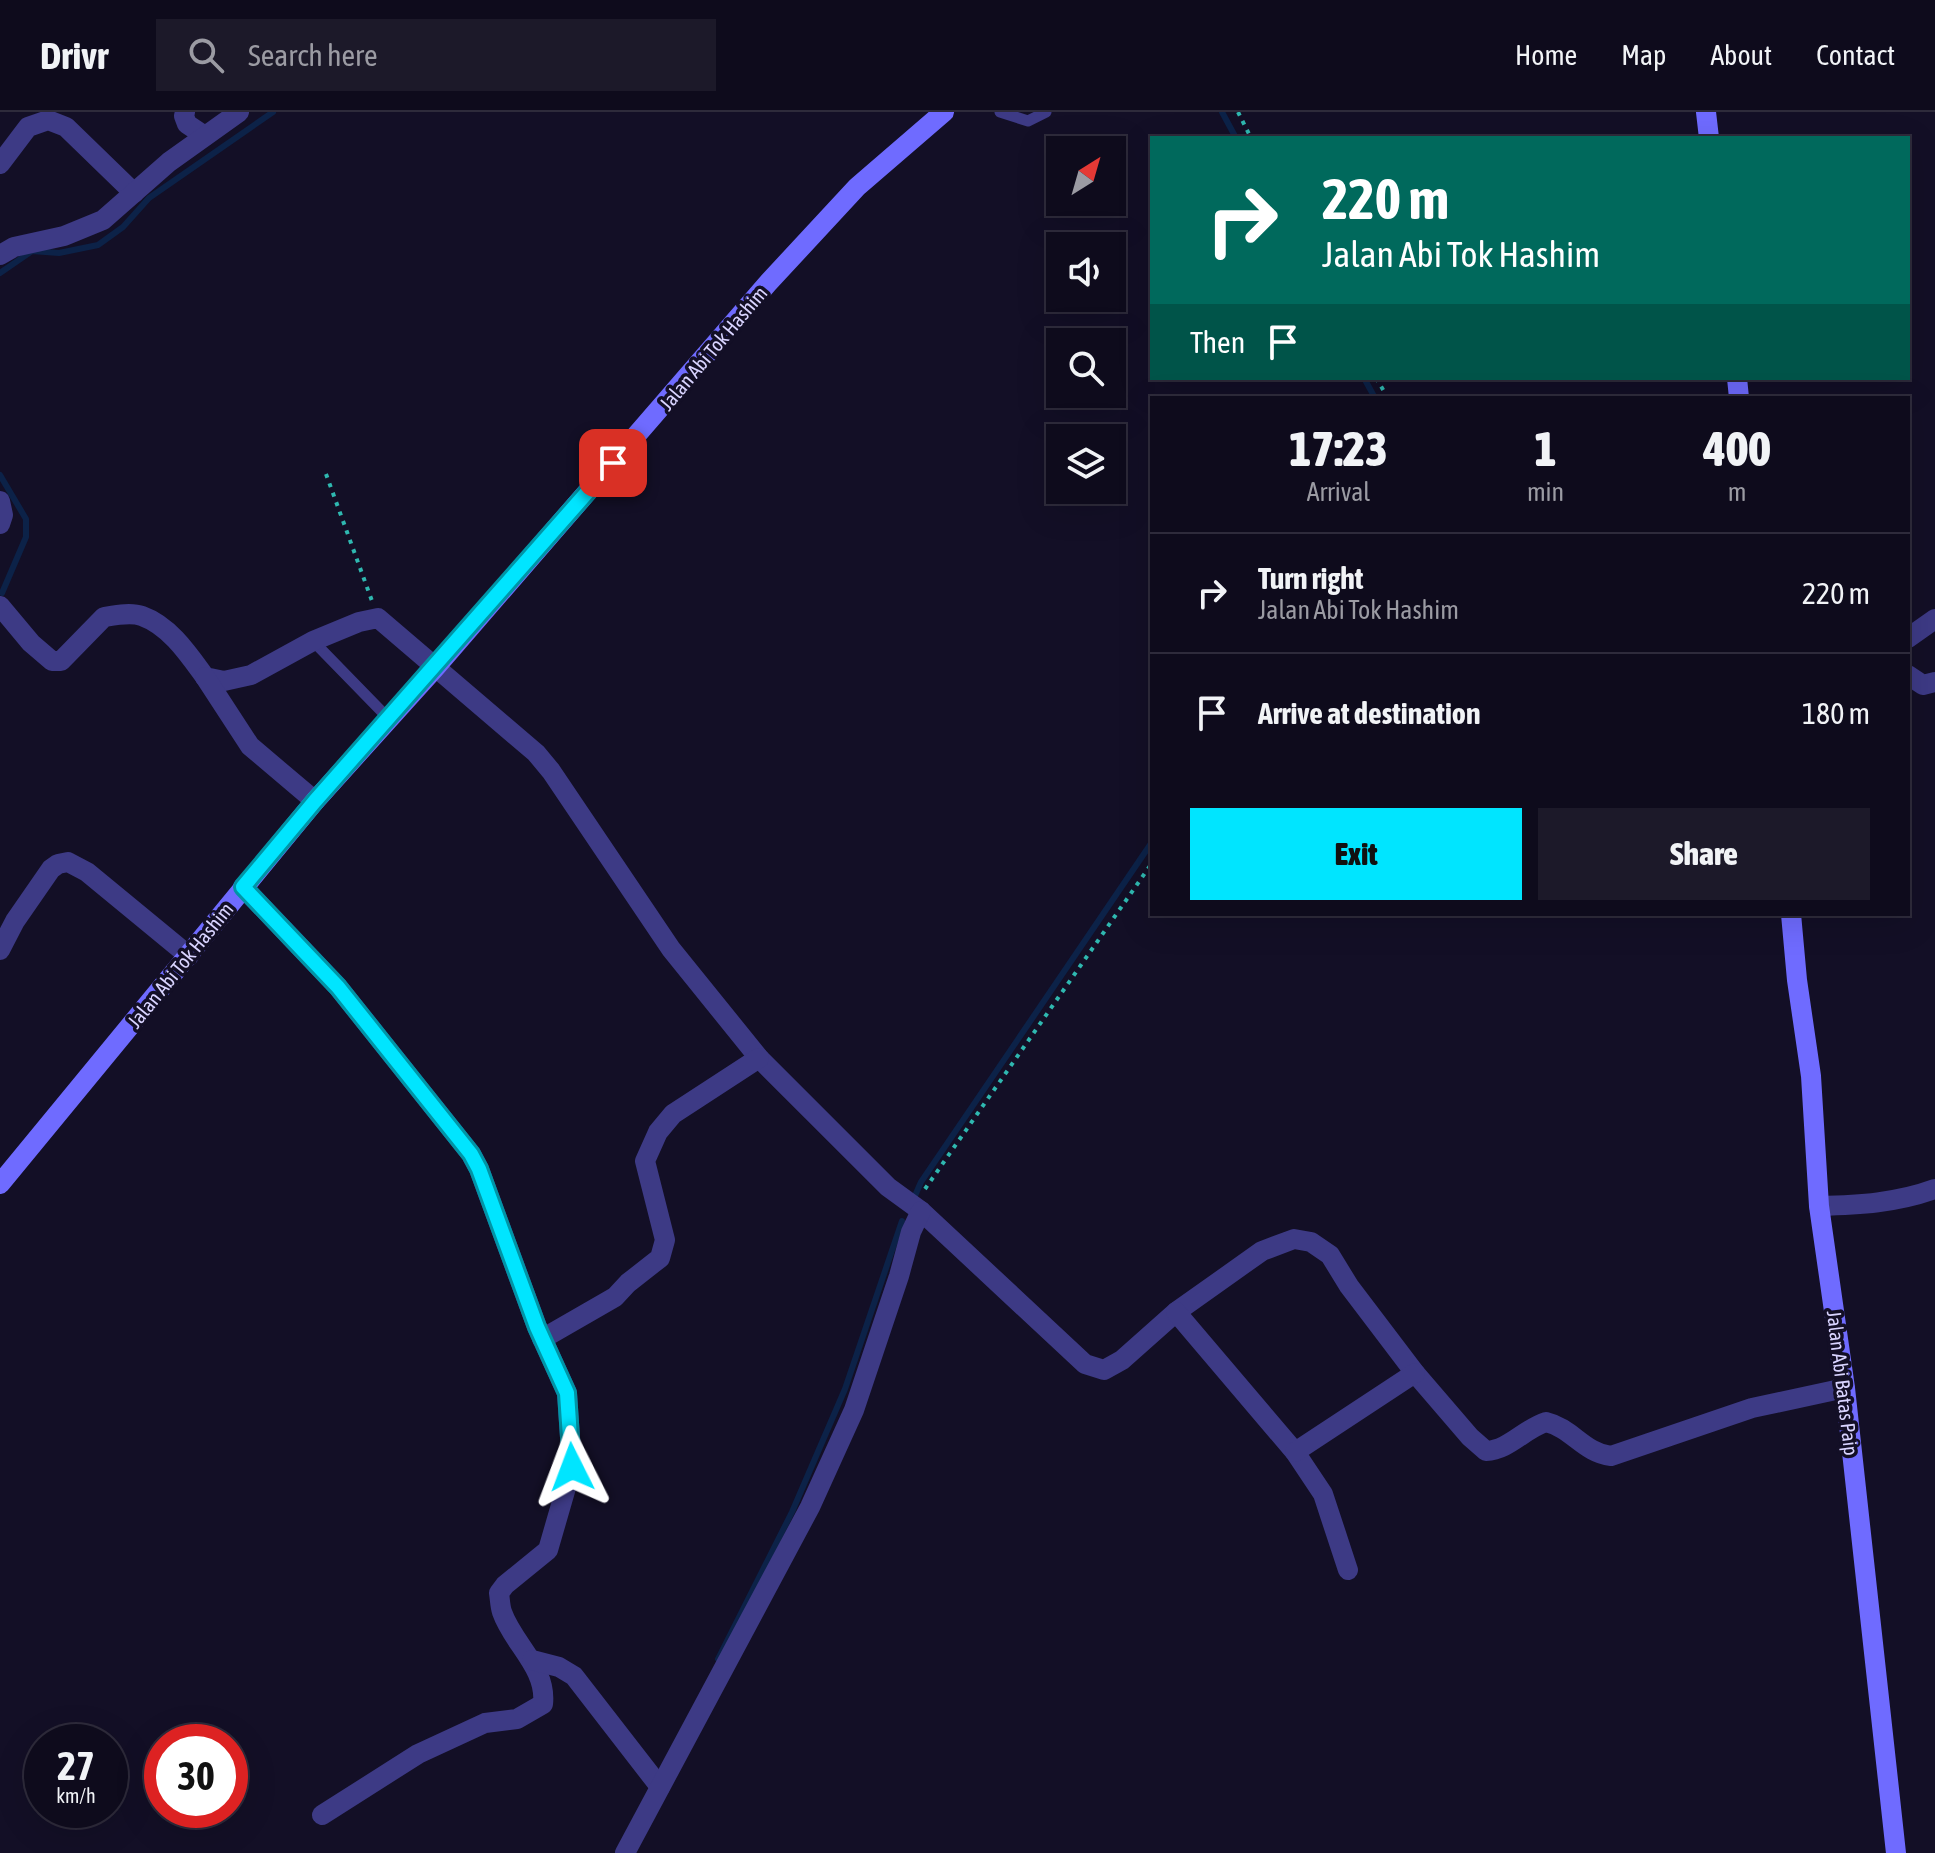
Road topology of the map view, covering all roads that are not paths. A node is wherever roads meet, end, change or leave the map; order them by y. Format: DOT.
graph roads {
  1 [pos="185,112"];
  2 [pos="239,112"];
  3 [pos="944,112"];
  4 [pos="1000,112"];
  5 [pos="1046,112"];
  6 [pos="1706,112"];
  7 [pos="205,136"];
  8 [pos="1709,136"];
  9 [pos="0,164"];
  10 [pos="134,193"];
  11 [pos="0,255"];
  12 [pos="0,501"];
  13 [pos="0,524"];
  14 [pos="0,606"];
  15 [pos="1935,619"];
  16 [pos="1910,637"];
  17 [pos="313,641"];
  18 [pos="435,668"];
  19 [pos="1910,676"];
  20 [pos="205,677"];
  21 [pos="1935,682"];
  22 [pos="388,718"];
  23 [pos="315,801"];
  24 [pos="243,887"];
  25 [pos="1791,916"];
  26 [pos="0,950"];
  27 [pos="189,956"];
  28 [pos="759,1058"];
  29 [pos="0,1184"];
  30 [pos="1935,1189"];
  31 [pos="1819,1206"];
  32 [pos="921,1211"];
  33 [pos="1176,1312"];
  34 [pos="542,1339"];
  35 [pos="1415,1373"];
  36 [pos="1845,1388"];
  37 [pos="1295,1452"];
  38 [pos="1348,1570"];
  39 [pos="532,1660"];
  40 [pos="660,1787"];
  41 [pos="322,1815"];
  42 [pos="625,1853"];
  43 [pos="1896,1853"];
  1 -- 7 [label="street"];
  2 -- 7 [label="street"];
  3 -- 18 [label="main road, Jalan Abi Tok Hashim"];
  4 -- 5 [label="lane"];
  6 -- 8 [label="main road"];
  7 -- 10 [label="street"];
  9 -- 10 [label="street"];
  10 -- 11 [label="street"];
  12 -- 13 [label="street"];
  14 -- 20 [label="street"];
  15 -- 16 [label="street"];
  17 -- 18 [label="street"];
  17 -- 20 [label="street"];
  17 -- 22 [label="lane"];
  18 -- 22 [label="main road, Jalan Abi Tok Hashim"];
  18 -- 28 [label="street"];
  19 -- 21 [label="street"];
  20 -- 23 [label="street"];
  22 -- 23 [label="main road, Jalan Abi Tok Hashim"];
  23 -- 24 [label="main road, Jalan Abi Tok Hashim"];
  24 -- 27 [label="main road, Jalan Abi Tok Hashim"];
  24 -- 34 [label="street"];
  25 -- 31 [label="main road, Jalan Abi Batas Paip"];
  26 -- 27 [label="street"];
  27 -- 29 [label="main road, Jalan Abi Tok Hashim"];
  28 -- 32 [label="street"];
  28 -- 34 [label="street"];
  30 -- 31 [label="street"];
  31 -- 36 [label="main road, Jalan Abi Batas Paip"];
  32 -- 33 [label="street"];
  32 -- 40 [label="street"];
  33 -- 35 [label="street"];
  33 -- 37 [label="street"];
  34 -- 39 [label="street"];
  35 -- 36 [label="street"];
  35 -- 37 [label="street"];
  36 -- 43 [label="main road, Jalan Abi Batas Paip"];
  37 -- 38 [label="street"];
  39 -- 40 [label="street"];
  39 -- 41 [label="street"];
  40 -- 42 [label="street"];
}
